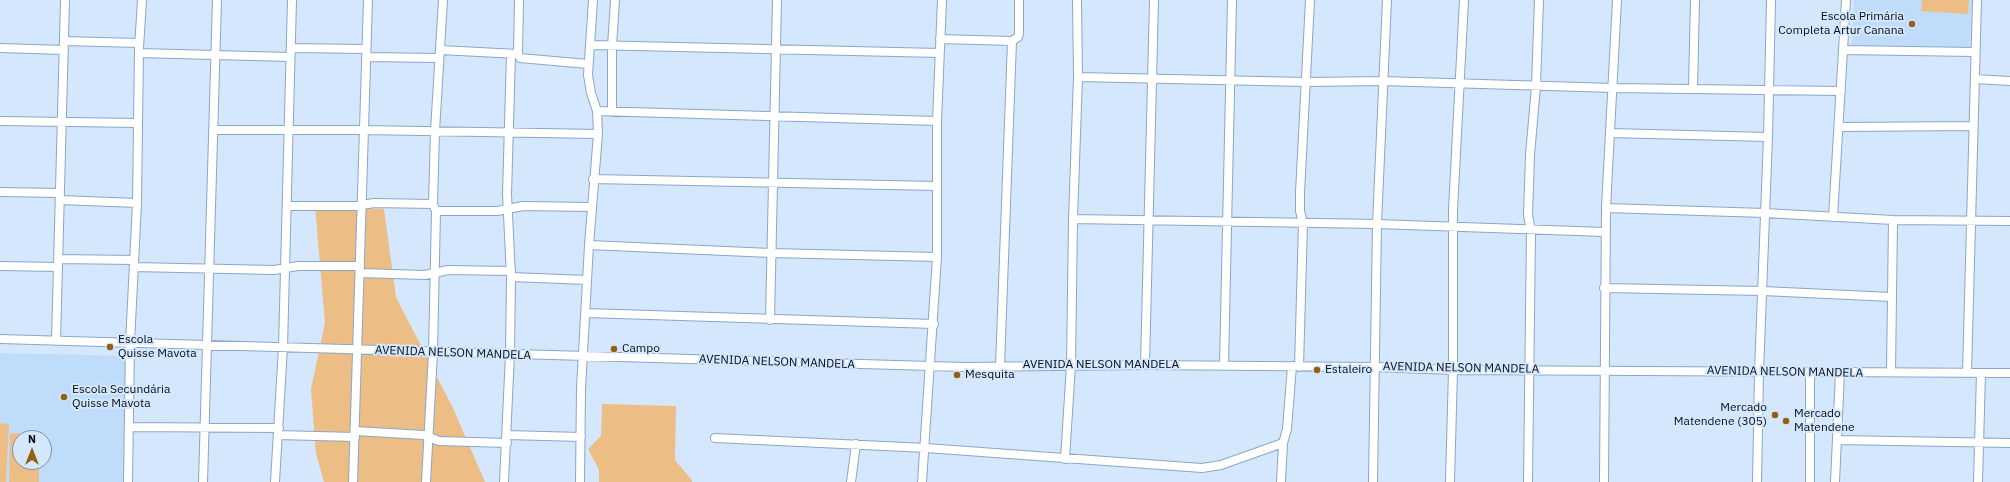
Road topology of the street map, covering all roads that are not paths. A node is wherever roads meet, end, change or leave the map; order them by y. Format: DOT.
graph roads {
  1 [pos="65,0"];
  2 [pos="142,0"];
  3 [pos="217,0"];
  4 [pos="292,0"];
  5 [pos="368,0"];
  6 [pos="443,0"];
  7 [pos="519,0"];
  8 [pos="593,0"];
  9 [pos="615,0"];
  10 [pos="777,0"];
  11 [pos="942,0"];
  12 [pos="1019,0"];
  13 [pos="1077,0"];
  14 [pos="1154,0"];
  15 [pos="1232,0"];
  16 [pos="1310,0"];
  17 [pos="1387,0"];
  18 [pos="1464,0"];
  19 [pos="1539,0"];
  20 [pos="1617,0"];
  21 [pos="1695,0"];
  22 [pos="1771,0"];
  23 [pos="1846,0"];
  24 [pos="1977,0"];
  25 [pos="940,39"];
  26 [pos="64,41"];
  27 [pos="1012,41"];
  28 [pos="139,44"];
  29 [pos="591,45"];
  30 [pos="612,46"];
  31 [pos="0,48"];
  32 [pos="291,48"];
  33 [pos="777,49"];
  34 [pos="64,50"];
  35 [pos="1844,50"];
  36 [pos="1975,52"];
  37 [pos="139,53"];
  38 [pos="366,53"];
  39 [pos="939,53"];
  40 [pos="440,54"];
  41 [pos="514,54"];
  42 [pos="216,55"];
  43 [pos="290,57"];
  44 [pos="588,64"];
  45 [pos="1078,77"];
  46 [pos="1152,79"];
  47 [pos="1975,79"];
  48 [pos="1229,80"];
  49 [pos="1382,81"];
  50 [pos="2010,81"];
  51 [pos="1306,82"];
  52 [pos="1460,83"];
  53 [pos="1536,86"];
  54 [pos="1614,88"];
  55 [pos="1693,89"];
  56 [pos="1769,91"];
  57 [pos="1841,91"];
  58 [pos="597,111"];
  59 [pos="612,112"];
  60 [pos="775,116"];
  61 [pos="0,121"];
  62 [pos="937,121"];
  63 [pos="63,122"];
  64 [pos="138,123"];
  65 [pos="1972,126"];
  66 [pos="1838,127"];
  67 [pos="213,130"];
  68 [pos="289,130"];
  69 [pos="364,130"];
  70 [pos="435,131"];
  71 [pos="508,132"];
  72 [pos="1610,132"];
  73 [pos="598,134"];
  74 [pos="1768,137"];
  75 [pos="593,179"];
  76 [pos="773,184"];
  77 [pos="937,186"];
  78 [pos="0,192"];
  79 [pos="60,196"];
  80 [pos="137,202"];
  81 [pos="361,205"];
  82 [pos="287,206"];
  83 [pos="435,207"];
  84 [pos="591,207"];
  85 [pos="1606,208"];
  86 [pos="507,210"];
  87 [pos="1765,213"];
  88 [pos="1833,217"];
  89 [pos="1073,219"];
  90 [pos="1894,220"];
  91 [pos="1970,220"];
  92 [pos="1149,221"];
  93 [pos="2010,221"];
  94 [pos="1226,223"];
  95 [pos="1303,223"];
  96 [pos="1377,224"];
  97 [pos="1453,228"];
  98 [pos="1531,231"];
  99 [pos="1605,232"];
  100 [pos="589,244"];
  101 [pos="771,253"];
  102 [pos="937,257"];
  103 [pos="58,263"];
  104 [pos="134,264"];
  105 [pos="0,266"];
  106 [pos="208,269"];
  107 [pos="285,269"];
  108 [pos="360,270"];
  109 [pos="435,274"];
  110 [pos="511,274"];
  111 [pos="587,280"];
  112 [pos="1604,288"];
  113 [pos="1763,291"];
  114 [pos="1891,297"];
  115 [pos="586,313"];
  116 [pos="770,320"];
  117 [pos="934,324"];
  118 [pos="0,339"];
  119 [pos="56,341"];
  120 [pos="130,343"];
  121 [pos="207,345"];
  122 [pos="283,347"];
  123 [pos="358,350"];
  124 [pos="433,352"];
  125 [pos="510,354"];
  126 [pos="583,356"];
  127 [pos="1071,365"];
  128 [pos="1145,365"];
  129 [pos="1224,365"];
  130 [pos="931,366"];
  131 [pos="1000,366"];
  132 [pos="1296,367"];
  133 [pos="1375,367"];
  134 [pos="1453,370"];
  135 [pos="1530,370"];
  136 [pos="1605,370"];
  137 [pos="1759,372"];
  138 [pos="1891,372"];
  139 [pos="1810,373"];
  140 [pos="1840,373"];
  141 [pos="1967,373"];
  142 [pos="1981,373"];
  143 [pos="2010,373"];
  144 [pos="129,427"];
  145 [pos="204,428"];
  146 [pos="279,432"];
  147 [pos="355,434"];
  148 [pos="429,437"];
  149 [pos="581,437"];
  150 [pos="715,438"];
  151 [pos="507,439"];
  152 [pos="1837,440"];
  153 [pos="1980,442"];
  154 [pos="1282,443"];
  155 [pos="2010,443"];
  156 [pos="856,444"];
  157 [pos="926,448"];
  158 [pos="1065,459"];
  159 [pos="128,482"];
  160 [pos="203,482"];
  161 [pos="275,482"];
  162 [pos="353,482"];
  163 [pos="426,482"];
  164 [pos="504,482"];
  165 [pos="580,482"];
  166 [pos="851,482"];
  167 [pos="922,482"];
  168 [pos="1281,482"];
  169 [pos="1373,482"];
  170 [pos="1450,482"];
  171 [pos="1528,482"];
  172 [pos="1604,482"];
  173 [pos="1757,482"];
  174 [pos="1810,482"];
  175 [pos="1835,482"];
  176 [pos="1978,482"];
  1 -- 26 [label="street"];
  2 -- 28 [label="street"];
  3 -- 42 [label="street"];
  4 -- 32 [label="street"];
  5 -- 38 [label="street"];
  6 -- 40 [label="street"];
  7 -- 41 [label="street"];
  8 -- 29 [label="street"];
  9 -- 30 [label="street"];
  10 -- 33 [label="street"];
  11 -- 25 [label="street"];
  12 -- 27 [label="street"];
  13 -- 45 [label="street"];
  14 -- 46 [label="street"];
  15 -- 48 [label="street"];
  16 -- 51 [label="street"];
  17 -- 49 [label="street"];
  18 -- 52 [label="street"];
  19 -- 53 [label="street"];
  20 -- 54 [label="street"];
  21 -- 55 [label="street"];
  22 -- 56 [label="street"];
  23 -- 35 [label="street"];
  24 -- 36 [label="street"];
  25 -- 27 [label="street"];
  25 -- 39 [label="street"];
  26 -- 28 [label="street"];
  26 -- 34 [label="street"];
  27 -- 131 [label="street"];
  28 -- 37 [label="street"];
  29 -- 30 [label="street"];
  29 -- 44 [label="street"];
  30 -- 33 [label="street"];
  30 -- 59 [label="street"];
  31 -- 34 [label="street"];
  32 -- 38 [label="street"];
  32 -- 43 [label="street"];
  33 -- 39 [label="street"];
  33 -- 60 [label="street"];
  34 -- 63 [label="street"];
  35 -- 36 [label="street"];
  35 -- 57 [label="street"];
  36 -- 47 [label="street"];
  37 -- 42 [label="street"];
  37 -- 64 [label="street"];
  38 -- 40 [label="street"];
  38 -- 69 [label="street"];
  39 -- 62 [label="street"];
  40 -- 41 [label="street"];
  40 -- 70 [label="street"];
  41 -- 44 [label="street"];
  41 -- 71 [label="street"];
  42 -- 43 [label="street"];
  42 -- 67 [label="street"];
  43 -- 68 [label="street"];
  44 -- 58 [label="street"];
  45 -- 46 [label="street"];
  45 -- 89 [label="street"];
  46 -- 48 [label="street"];
  46 -- 92 [label="street"];
  47 -- 50 [label="street"];
  47 -- 65 [label="street"];
  48 -- 51 [label="street"];
  48 -- 94 [label="street"];
  49 -- 51 [label="street"];
  49 -- 52 [label="street"];
  49 -- 96 [label="street"];
  51 -- 95 [label="street"];
  52 -- 53 [label="street"];
  52 -- 97 [label="street"];
  53 -- 54 [label="street"];
  53 -- 98 [label="street"];
  54 -- 55 [label="street"];
  54 -- 72 [label="street"];
  55 -- 56 [label="street"];
  56 -- 57 [label="street"];
  56 -- 74 [label="street"];
  57 -- 66 [label="street"];
  58 -- 59 [label="street"];
  58 -- 73 [label="street"];
  59 -- 60 [label="street"];
  60 -- 62 [label="street"];
  60 -- 76 [label="street"];
  61 -- 63 [label="street"];
  62 -- 77 [label="street"];
  63 -- 64 [label="street"];
  63 -- 79 [label="street"];
  64 -- 80 [label="street"];
  65 -- 66 [label="street"];
  65 -- 91 [label="street"];
  66 -- 88 [label="street"];
  67 -- 68 [label="street"];
  67 -- 106 [label="street"];
  68 -- 69 [label="street"];
  68 -- 82 [label="street"];
  69 -- 70 [label="street"];
  69 -- 81 [label="street"];
  70 -- 71 [label="street"];
  70 -- 83 [label="street"];
  71 -- 73 [label="street"];
  71 -- 86 [label="street"];
  72 -- 74 [label="street"];
  72 -- 85 [label="street"];
  73 -- 75 [label="street"];
  74 -- 87 [label="street"];
  75 -- 76 [label="street"];
  75 -- 84 [label="street"];
  76 -- 77 [label="street"];
  76 -- 101 [label="street"];
  77 -- 102 [label="street"];
  78 -- 79 [label="street"];
  79 -- 80 [label="street"];
  79 -- 103 [label="street"];
  80 -- 104 [label="street"];
  81 -- 82 [label="street"];
  81 -- 83 [label="street"];
  81 -- 108 [label="street"];
  82 -- 107 [label="street"];
  83 -- 86 [label="street"];
  83 -- 109 [label="street"];
  84 -- 86 [label="street"];
  84 -- 100 [label="street"];
  85 -- 87 [label="street"];
  85 -- 99 [label="street"];
  86 -- 110 [label="street"];
  87 -- 88 [label="street"];
  87 -- 113 [label="street"];
  88 -- 90 [label="street"];
  89 -- 92 [label="street"];
  89 -- 127 [label="street"];
  90 -- 91 [label="street"];
  90 -- 114 [label="street"];
  91 -- 93 [label="street"];
  91 -- 141 [label="street"];
  92 -- 94 [label="street"];
  92 -- 128 [label="street"];
  94 -- 95 [label="street"];
  94 -- 129 [label="street"];
  95 -- 96 [label="street"];
  95 -- 132 [label="street"];
  96 -- 97 [label="street"];
  96 -- 133 [label="street"];
  97 -- 98 [label="street"];
  97 -- 134 [label="street"];
  98 -- 99 [label="street"];
  98 -- 135 [label="street"];
  99 -- 112 [label="street"];
  100 -- 101 [label="street"];
  100 -- 111 [label="street"];
  101 -- 102 [label="street"];
  101 -- 116 [label="street"];
  102 -- 117 [label="street"];
  103 -- 104 [label="street"];
  103 -- 105 [label="street"];
  103 -- 119 [label="street"];
  104 -- 106 [label="street"];
  104 -- 120 [label="street"];
  106 -- 107 [label="street"];
  106 -- 121 [label="street"];
  107 -- 108 [label="street"];
  107 -- 122 [label="street"];
  108 -- 109 [label="street"];
  108 -- 123 [label="street"];
  109 -- 110 [label="street"];
  109 -- 124 [label="street"];
  110 -- 111 [label="street"];
  110 -- 125 [label="street"];
  111 -- 115 [label="street"];
  112 -- 113 [label="street"];
  112 -- 136 [label="street"];
  113 -- 114 [label="street"];
  113 -- 137 [label="street"];
  114 -- 138 [label="street"];
  115 -- 116 [label="street"];
  115 -- 126 [label="street"];
  116 -- 117 [label="street"];
  117 -- 130 [label="street"];
  118 -- 119 [label="street, AVENIDA NELSON MANDELA"];
  119 -- 120 [label="street, AVENIDA NELSON MANDELA"];
  120 -- 121 [label="street, AVENIDA NELSON MANDELA"];
  120 -- 144 [label="street"];
  121 -- 122 [label="street, AVENIDA NELSON MANDELA"];
  121 -- 145 [label="street"];
  122 -- 123 [label="street, AVENIDA NELSON MANDELA"];
  122 -- 146 [label="street"];
  123 -- 124 [label="street, AVENIDA NELSON MANDELA"];
  123 -- 147 [label="street"];
  124 -- 125 [label="street, AVENIDA NELSON MANDELA"];
  124 -- 148 [label="street"];
  125 -- 126 [label="street, AVENIDA NELSON MANDELA"];
  125 -- 151 [label="street"];
  126 -- 130 [label="street, AVENIDA NELSON MANDELA"];
  126 -- 149 [label="street"];
  127 -- 128 [label="street, AVENIDA NELSON MANDELA"];
  127 -- 131 [label="street, AVENIDA NELSON MANDELA"];
  127 -- 158 [label="street"];
  128 -- 129 [label="street, AVENIDA NELSON MANDELA"];
  129 -- 132 [label="street, AVENIDA NELSON MANDELA"];
  130 -- 131 [label="street, AVENIDA NELSON MANDELA"];
  130 -- 157 [label="street"];
  132 -- 133 [label="street, AVENIDA NELSON MANDELA"];
  132 -- 154 [label="street"];
  133 -- 134 [label="street, AVENIDA NELSON MANDELA"];
  133 -- 169 [label="street"];
  134 -- 135 [label="street, AVENIDA NELSON MANDELA"];
  134 -- 170 [label="street"];
  135 -- 136 [label="street, AVENIDA NELSON MANDELA"];
  135 -- 171 [label="street"];
  136 -- 137 [label="street, AVENIDA NELSON MANDELA"];
  136 -- 172 [label="street"];
  137 -- 139 [label="street, AVENIDA NELSON MANDELA"];
  137 -- 173 [label="street"];
  138 -- 140 [label="street, AVENIDA NELSON MANDELA"];
  138 -- 141 [label="street, AVENIDA NELSON MANDELA"];
  139 -- 140 [label="street, AVENIDA NELSON MANDELA"];
  139 -- 174 [label="street"];
  140 -- 152 [label="street"];
  141 -- 142 [label="street, AVENIDA NELSON MANDELA"];
  142 -- 143 [label="street, AVENIDA NELSON MANDELA"];
  142 -- 153 [label="street"];
  144 -- 145 [label="street"];
  144 -- 159 [label="street"];
  145 -- 146 [label="street"];
  145 -- 160 [label="street"];
  146 -- 147 [label="street"];
  146 -- 161 [label="street"];
  147 -- 148 [label="street"];
  147 -- 162 [label="street"];
  148 -- 151 [label="street"];
  148 -- 163 [label="street"];
  149 -- 151 [label="street"];
  149 -- 165 [label="street"];
  150 -- 156 [label="street"];
  151 -- 164 [label="street"];
  152 -- 153 [label="street"];
  152 -- 175 [label="street"];
  153 -- 155 [label="street"];
  153 -- 176 [label="street"];
  154 -- 158 [label="street"];
  154 -- 168 [label="street"];
  156 -- 157 [label="street"];
  156 -- 166 [label="street"];
  157 -- 158 [label="street"];
  157 -- 167 [label="street"];
}
